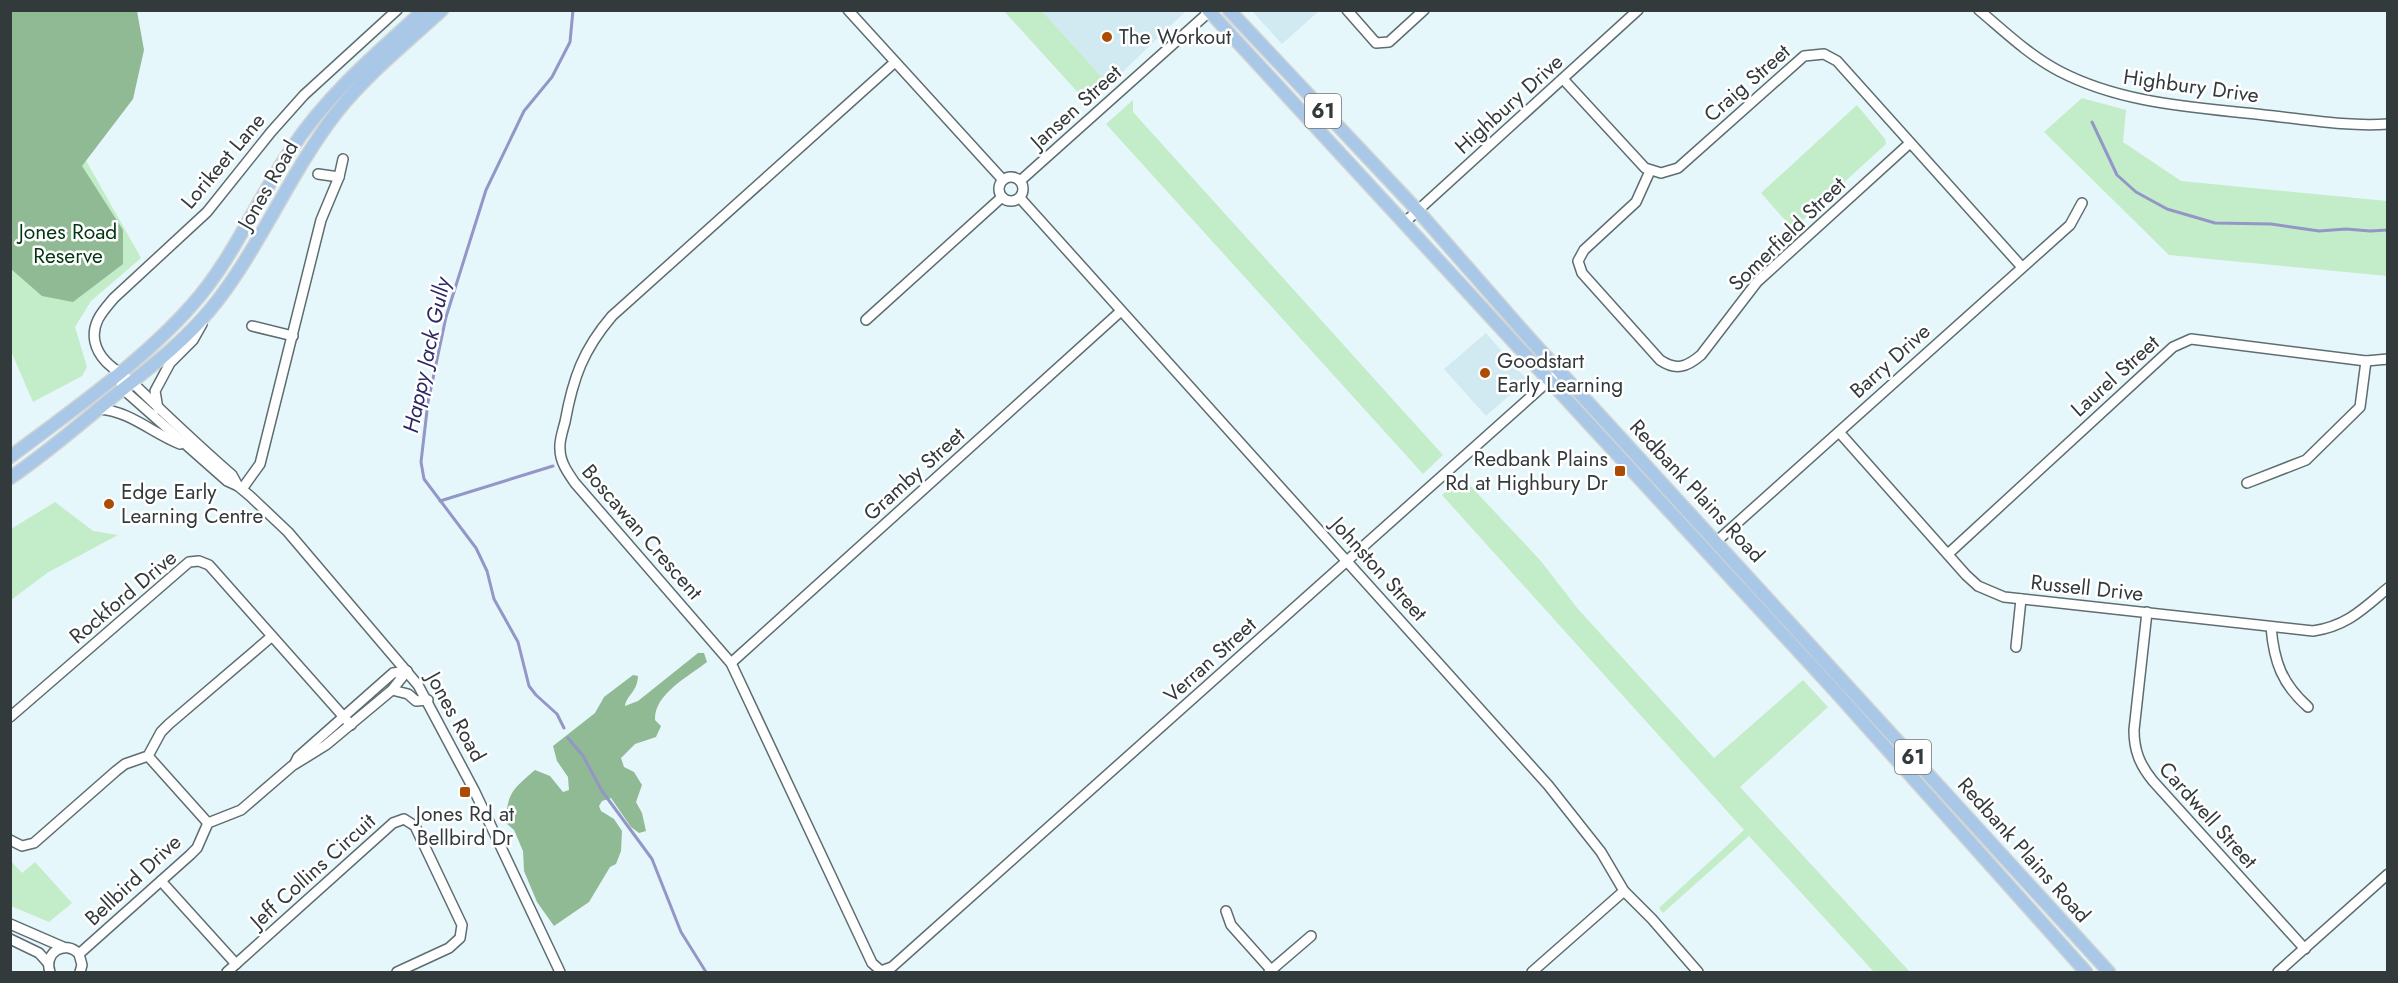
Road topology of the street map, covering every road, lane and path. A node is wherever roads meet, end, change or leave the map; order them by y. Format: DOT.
graph roads {
  1 [pos="397,10"];
  2 [pos="424,10"];
  3 [pos="442,10"];
  4 [pos="848,10"];
  5 [pos="1229,10"];
  6 [pos="1347,10"];
  7 [pos="1424,10"];
  8 [pos="1638,10"];
  9 [pos="1978,10"];
  10 [pos="1212,11"];
  11 [pos="895,62"];
  12 [pos="1563,79"];
  13 [pos="2388,124"];
  14 [pos="1910,143"];
  15 [pos="343,159"];
  16 [pos="1650,171"];
  17 [pos="318,174"];
  18 [pos="339,177"];
  19 [pos="1003,180"];
  20 [pos="1020,181"];
  21 [pos="1002,196"];
  22 [pos="1020,198"];
  23 [pos="2082,203"];
  24 [pos="1418,211"];
  25 [pos="1404,223"];
  26 [pos="2021,266"];
  27 [pos="1121,311"];
  28 [pos="208,312"];
  29 [pos="866,320"];
  30 [pos="252,326"];
  31 [pos="292,336"];
  32 [pos="2388,358"];
  33 [pos="2366,361"];
  34 [pos="1560,371"];
  35 [pos="117,373"];
  36 [pos="1549,381"];
  37 [pos="128,386"];
  38 [pos="99,409"];
  39 [pos="158,410"];
  40 [pos="1839,432"];
  41 [pos="185,446"];
  42 [pos="10,456"];
  43 [pos="10,478"];
  44 [pos="2247,483"];
  45 [pos="240,488"];
  46 [pos="1717,541"];
  47 [pos="1948,554"];
  48 [pos="1348,561"];
  49 [pos="2388,588"];
  50 [pos="2021,599"];
  51 [pos="2146,612"];
  52 [pos="2271,627"];
  53 [pos="271,637"];
  54 [pos="2016,647"];
  55 [pos="731,663"];
  56 [pos="407,671"];
  57 [pos="392,690"];
  58 [pos="428,700"];
  59 [pos="2308,707"];
  60 [pos="10,717"];
  61 [pos="343,717"];
  62 [pos="351,725"];
  63 [pos="148,756"];
  64 [pos="292,766"];
  65 [pos="208,823"];
  66 [pos="10,840"];
  67 [pos="2388,874"];
  68 [pos="161,881"];
  69 [pos="1624,891"];
  70 [pos="1226,911"];
  71 [pos="10,924"];
  72 [pos="1311,936"];
  73 [pos="10,939"];
  74 [pos="63,948"];
  75 [pos="2305,949"];
  76 [pos="79,954"];
  77 [pos="236,964"];
  78 [pos="50,968"];
  79 [pos="881,971"];
  80 [pos="80,972"];
  81 [pos="227,972"];
  82 [pos="397,972"];
  83 [pos="560,972"];
  84 [pos="1271,972"];
  85 [pos="1532,972"];
  86 [pos="1698,972"];
  87 [pos="2086,972"];
  88 [pos="2109,972"];
  89 [pos="2278,972"];
  1 -- 35 [label="street, Lorikeet Lane"];
  2 -- 35 [label="main road, Jones Road"];
  3 -- 28 [label="main road, Jones Road"];
  4 -- 11 [label="street"];
  5 -- 24 [label="main road, Redbank Plains Road / 61"];
  6 -- 7 [label="street"];
  8 -- 12 [label="street, Highbury Drive"];
  9 -- 13 [label="street, Highbury Drive"];
  10 -- 20 [label="street, Jansen Street"];
  10 -- 25 [label="main road, Redbank Plains Road / 61"];
  11 -- 19 [label="street"];
  11 -- 55 [label="street, Boscawan Crescent"];
  12 -- 16 [label="street"];
  12 -- 24 [label="street, Highbury Drive"];
  14 -- 16 [label="street, Craig Street"];
  14 -- 16 [label="street, Somerfield Street"];
  14 -- 26 [label="street, Craig Street"];
  15 -- 18 [label="street"];
  17 -- 18 [label="street"];
  18 -- 31 [label="street"];
  19 -- 20 [label="street"];
  19 -- 21 [label="street"];
  20 -- 22 [label="street"];
  21 -- 22 [label="street"];
  21 -- 29 [label="street"];
  22 -- 27 [label="street, Johnston Street"];
  23 -- 26 [label="street, Barry Drive"];
  24 -- 25 [label="street, Highbury Drive"];
  24 -- 34 [label="main road, Redbank Plains Road / 61"];
  25 -- 36 [label="main road, Redbank Plains Road / 61"];
  26 -- 40 [label="street, Barry Drive"];
  27 -- 48 [label="street, Johnston Street"];
  27 -- 55 [label="street, Gramby Street"];
  28 -- 37 [label="main road, Jones Road"];
  28 -- 39 [label="street"];
  30 -- 31 [label="street"];
  31 -- 45 [label="street"];
  32 -- 33 [label="street, Laurel Street"];
  33 -- 44 [label="street"];
  33 -- 47 [label="street, Laurel Street"];
  34 -- 36 [label="street, Verran Street"];
  34 -- 46 [label="main road, Redbank Plains Road / 61"];
  35 -- 37 [label="street, Jones Road"];
  35 -- 42 [label="main road"];
  36 -- 48 [label="street, Verran Street"];
  36 -- 87 [label="main road, Redbank Plains Road / 61"];
  37 -- 38 [label="main road"];
  37 -- 39 [label="street, Jones Road"];
  37 -- 41 [label="street, Jones Road"];
  38 -- 41 [label="street"];
  38 -- 43 [label="main road"];
  39 -- 45 [label="street, Jones Road"];
  40 -- 46 [label="street, Barry Drive"];
  40 -- 47 [label="street, Russell Drive"];
  41 -- 45 [label="street, Jones Road"];
  45 -- 56 [label="street, Jones Road"];
  46 -- 88 [label="main road, Redbank Plains Road / 61"];
  47 -- 50 [label="street, Russell Drive"];
  48 -- 69 [label="street, Johnston Street"];
  48 -- 79 [label="street, Verran Street"];
  49 -- 52 [label="street, Russell Drive"];
  50 -- 51 [label="street, Russell Drive"];
  50 -- 54 [label="street"];
  51 -- 52 [label="street, Russell Drive"];
  51 -- 75 [label="street, Cardwell Street"];
  52 -- 59 [label="street"];
  53 -- 60 [label="street, Rockford Drive"];
  53 -- 61 [label="street, Rockford Drive"];
  53 -- 63 [label="street"];
  55 -- 79 [label="street, Boscawan Crescent"];
  56 -- 57 [label="street"];
  56 -- 58 [label="street, Jones Road"];
  56 -- 61 [label="street"];
  57 -- 58 [label="street"];
  57 -- 62 [label="street"];
  58 -- 83 [label="street, Jones Road"];
  61 -- 62 [label="street, Rockford Drive"];
  61 -- 64 [label="street"];
  62 -- 64 [label="street"];
  63 -- 65 [label="street"];
  63 -- 66 [label="street"];
  64 -- 65 [label="street"];
  65 -- 68 [label="street, Bellbird Drive"];
  67 -- 75 [label="street"];
  68 -- 76 [label="street, Bellbird Drive"];
  68 -- 77 [label="street"];
  69 -- 85 [label="street"];
  69 -- 86 [label="street, Johnston Street"];
  70 -- 84 [label="street"];
  71 -- 74 [label="street"];
  72 -- 84 [label="street"];
  73 -- 78 [label="street"];
  74 -- 76 [label="street"];
  74 -- 78 [label="street"];
  75 -- 89 [label="street"];
  76 -- 80 [label="street"];
  77 -- 81 [label="street, Jeff Collins Circuit"];
  77 -- 82 [label="street, Jeff Collins Circuit"];
}
